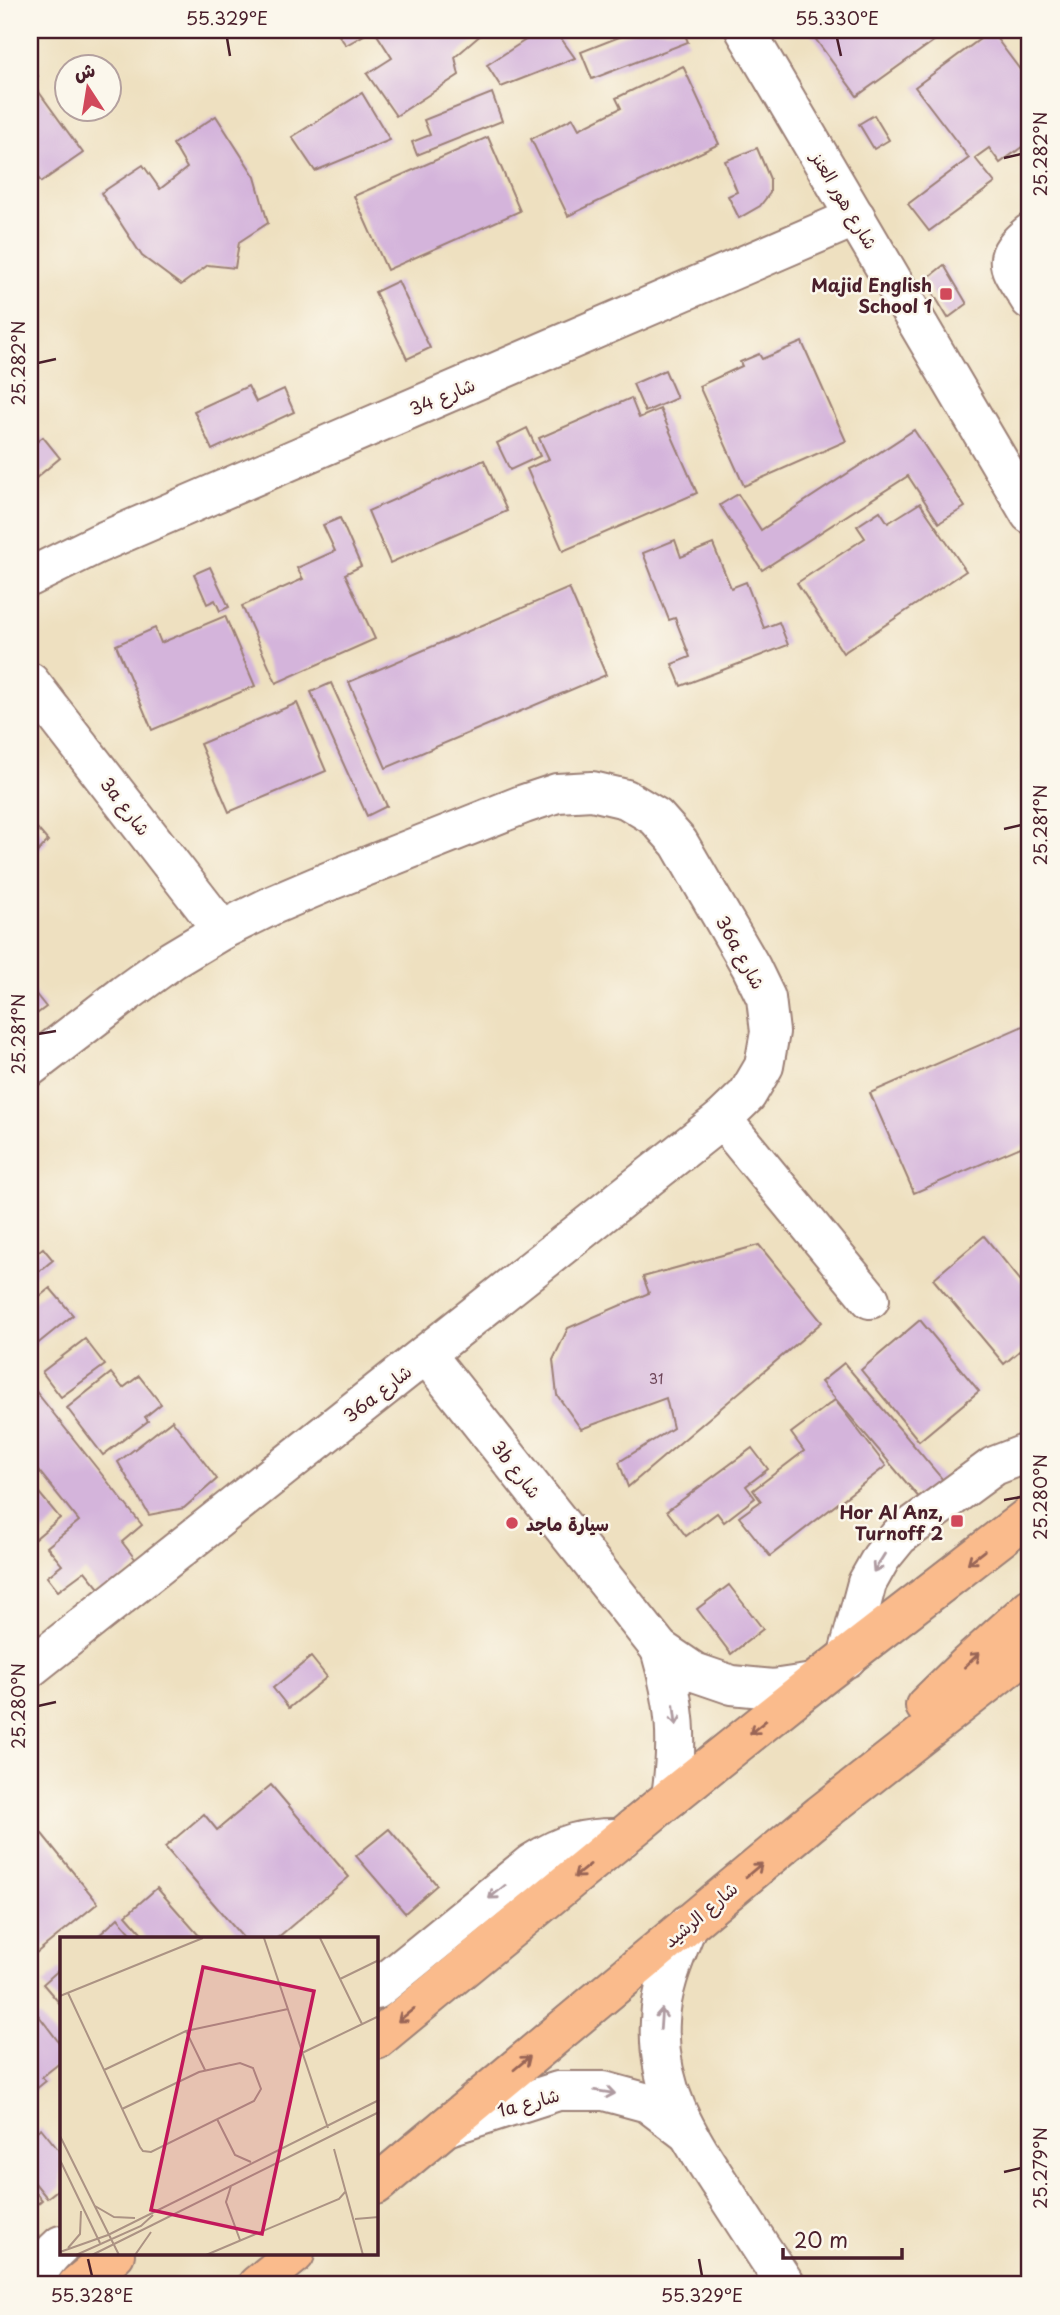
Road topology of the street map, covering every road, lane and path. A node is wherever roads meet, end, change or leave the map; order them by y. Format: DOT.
graph roads {
  1 [pos="745,30"];
  2 [pos="856,218"];
  3 [pos="1030,233"];
  4 [pos="1030,300"];
  5 [pos="1030,514"];
  6 [pos="30,577"];
  7 [pos="30,682"];
  8 [pos="222,930"];
  9 [pos="30,1067"];
  10 [pos="722,1119"];
  11 [pos="870,1300"];
  12 [pos="426,1354"];
  13 [pos="1030,1452"];
  14 [pos="1030,1515"];
  15 [pos="1030,1608"];
  16 [pos="660,1649"];
  17 [pos="1030,1650"];
  18 [pos="847,1658"];
  19 [pos="30,1668"];
  20 [pos="813,1683"];
  21 [pos="671,1797"];
  22 [pos="821,1814"];
  23 [pos="622,1838"];
  24 [pos="688,1924"];
  25 [pos="378,1988"];
  26 [pos="378,2038"];
  27 [pos="445,2128"];
  28 [pos="686,2132"];
  29 [pos="378,2183"];
  30 [pos="60,2246"];
  31 [pos="113,2256"];
  32 [pos="293,2256"];
  33 [pos="293,2256"];
  34 [pos="36,2285"];
  35 [pos="77,2285"];
  36 [pos="257,2285"];
  37 [pos="265,2285"];
  38 [pos="786,2285"];
  1 -- 2 [label="street, شارع هور العنز"];
  2 -- 5 [label="street, شارع هور العنز"];
  2 -- 6 [label="street, شارع 34"];
  3 -- 4 [label="street"];
  7 -- 8 [label="street, 3a شارع"];
  8 -- 9 [label="street, 36a شارع"];
  8 -- 10 [label="street, 36a شارع"];
  10 -- 11 [label="street"];
  10 -- 12 [label="street, 36a شارع"];
  12 -- 16 [label="street, 3b شارع"];
  12 -- 19 [label="street, 36a شارع"];
  13 -- 18 [label="street, one-way"];
  14 -- 18 [label="main road, one-way"];
  22 -- 15 [label="main road, one-way"];
  16 -- 20 [label="street, 3b شارع"];
  16 -- 21 [label="street, 3b شارع, one-way"];
  17 -- 22 [label="main road, شارع الرشيد"];
  18 -- 20 [label="main road"];
  20 -- 21 [label="main road, one-way"];
  21 -- 23 [label="main road"];
  24 -- 22 [label="main road, شارع الرشيد, one-way"];
  23 -- 25 [label="street, one-way"];
  23 -- 26 [label="main road, one-way"];
  27 -- 24 [label="main road, شارع الرشيد, one-way"];
  28 -- 24 [label="street, 1a شارع, one-way"];
  27 -- 28 [label="street, 1a شارع, one-way"];
  27 -- 29 [label="main road, شارع الرشيد"];
  28 -- 38 [label="street, 1a شارع"];
  30 -- 34 [label="street"];
  31 -- 35 [label="main road"];
  32 -- 36 [label="main road"];
  33 -- 37 [label="main road"];
}
